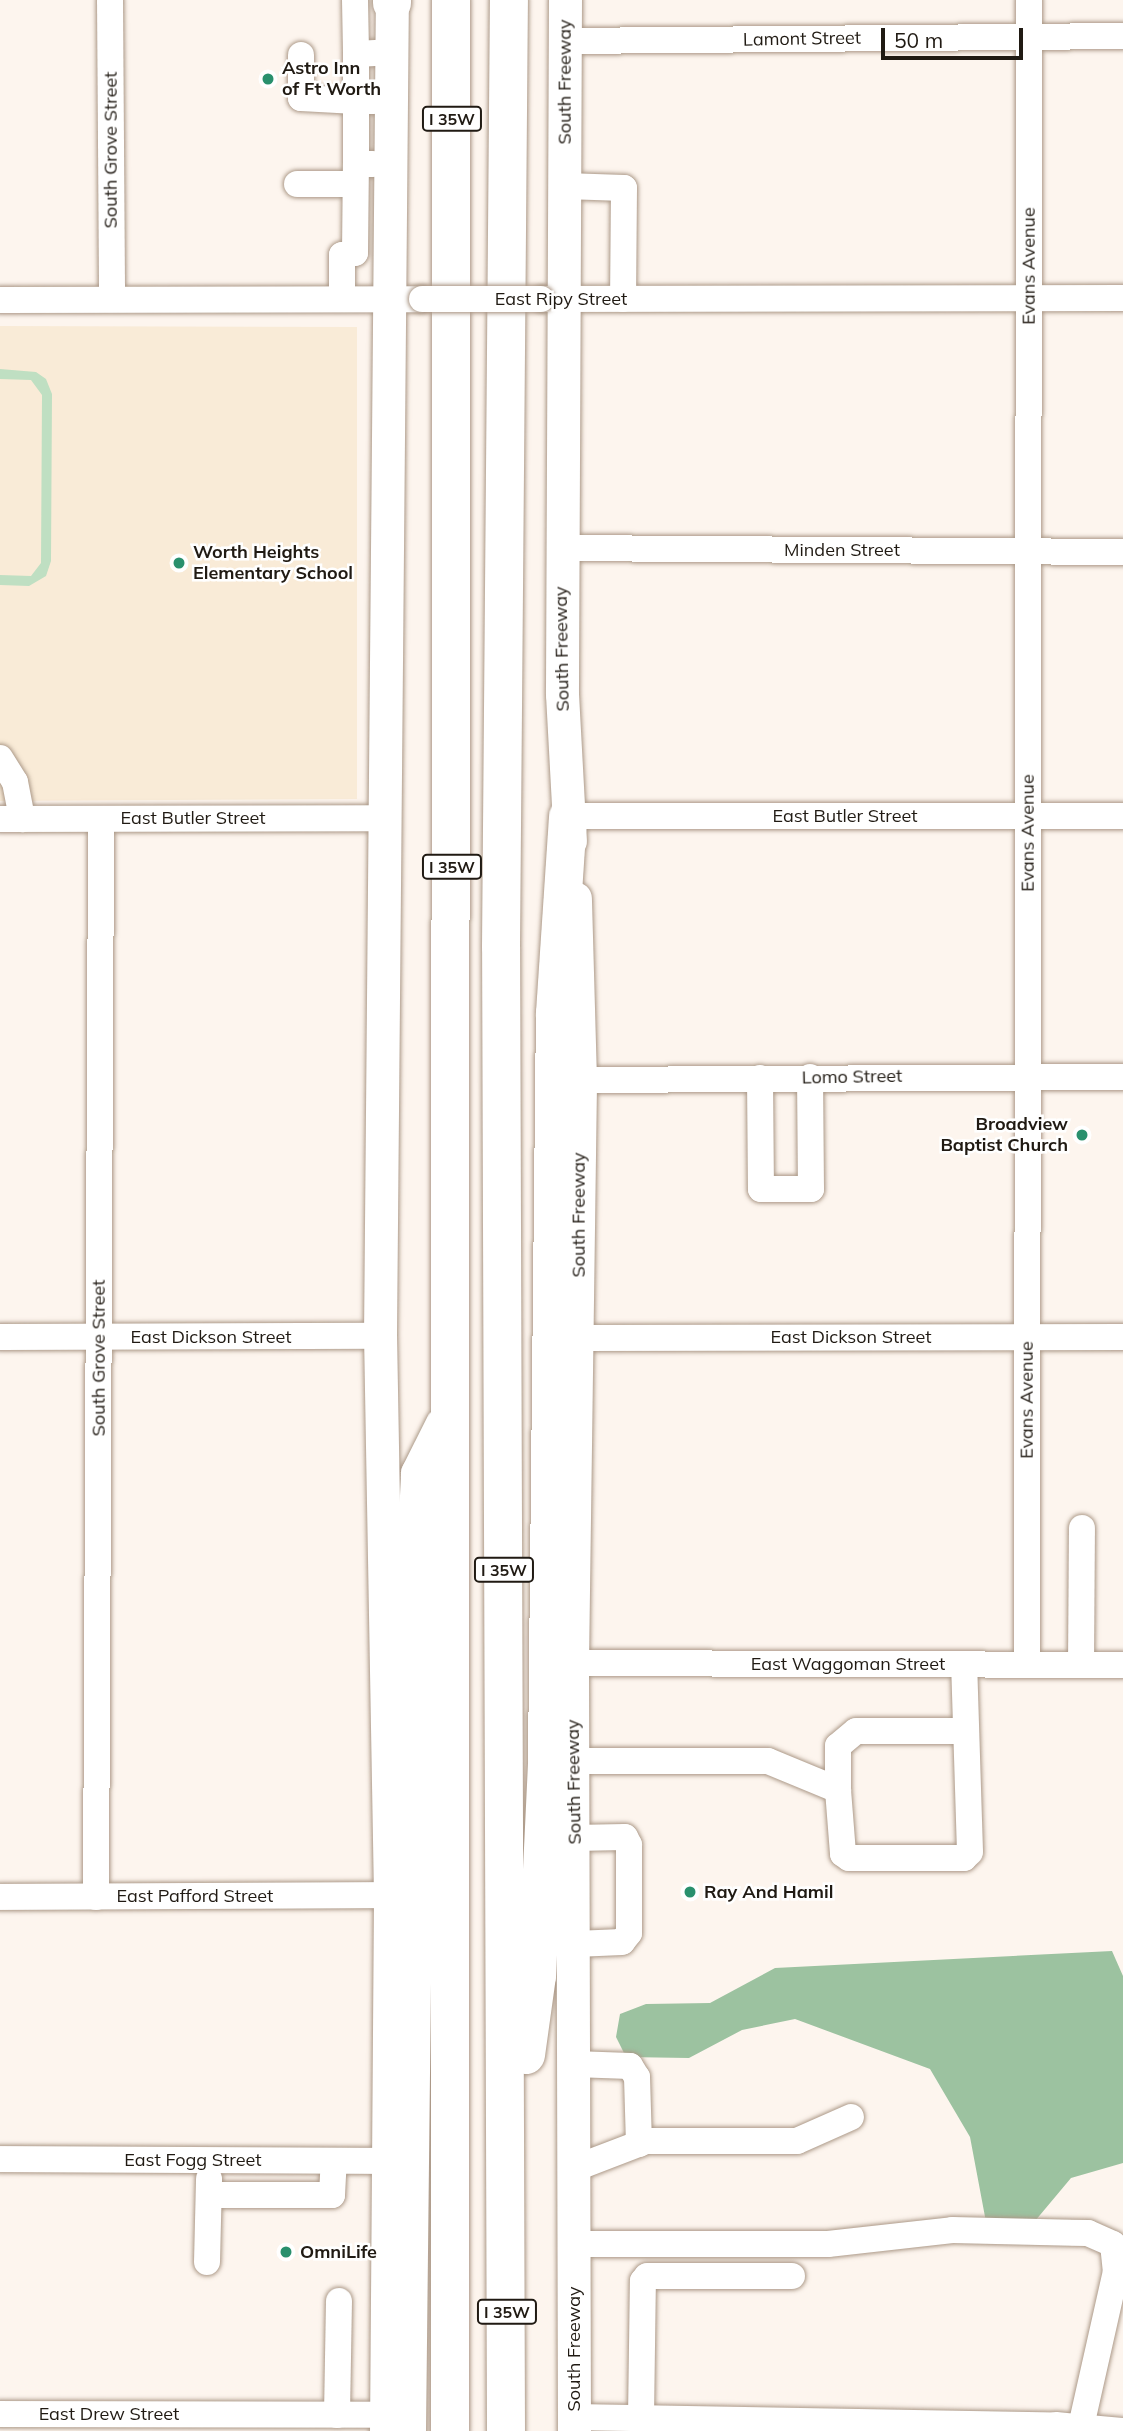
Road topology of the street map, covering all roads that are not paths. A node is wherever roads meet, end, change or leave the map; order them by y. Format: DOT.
graph roads {
  1 [pos="110,0"];
  2 [pos="355,0"];
  3 [pos="451,0"];
  4 [pos="509,0"];
  5 [pos="565,0"];
  6 [pos="1030,0"];
  7 [pos="392,1"];
  8 [pos="1123,36"];
  9 [pos="1029,37"];
  10 [pos="565,41"];
  11 [pos="394,52"];
  12 [pos="356,54"];
  13 [pos="301,55"];
  14 [pos="356,101"];
  15 [pos="393,101"];
  16 [pos="392,164"];
  17 [pos="356,174"];
  18 [pos="297,184"];
  19 [pos="565,186"];
  20 [pos="1029,298"];
  21 [pos="1123,298"];
  22 [pos="112,299"];
  23 [pos="342,299"];
  24 [pos="390,299"];
  25 [pos="553,299"];
  26 [pos="623,299"];
  27 [pos="0,300"];
  28 [pos="562,548"];
  29 [pos="1029,551"];
  30 [pos="1123,552"];
  31 [pos="0,758"];
  32 [pos="568,816"];
  33 [pos="1028,816"];
  34 [pos="1123,816"];
  35 [pos="387,818"];
  36 [pos="11,819"];
  37 [pos="101,819"];
  38 [pos="810,1077"];
  39 [pos="1028,1077"];
  40 [pos="1123,1077"];
  41 [pos="580,1080"];
  42 [pos="760,1089"];
  43 [pos="380,1336"];
  44 [pos="1027,1337"];
  45 [pos="1123,1337"];
  46 [pos="0,1338"];
  47 [pos="99,1338"];
  48 [pos="579,1338"];
  49 [pos="449,1418"];
  50 [pos="1083,1528"];
  51 [pos="572,1663"];
  52 [pos="964,1665"];
  53 [pos="1027,1665"];
  54 [pos="1081,1665"];
  55 [pos="1123,1665"];
  56 [pos="966,1731"];
  57 [pos="573,1761"];
  58 [pos="838,1790"];
  59 [pos="574,1838"];
  60 [pos="390,1895"];
  61 [pos="0,1897"];
  62 [pos="96,1897"];
  63 [pos="575,1944"];
  64 [pos="574,2064"];
  65 [pos="851,2117"];
  66 [pos="639,2144"];
  67 [pos="0,2160"];
  68 [pos="210,2160"];
  69 [pos="334,2161"];
  70 [pos="386,2161"];
  71 [pos="573,2169"];
  72 [pos="507,2192"];
  73 [pos="209,2195"];
  74 [pos="573,2244"];
  75 [pos="207,2262"];
  76 [pos="792,2276"];
  77 [pos="340,2301"];
  78 [pos="0,2414"];
  79 [pos="337,2415"];
  80 [pos="641,2418"];
  81 [pos="279,2423"];
  82 [pos="574,2424"];
  83 [pos="667,2425"];
  84 [pos="393,2426"];
  85 [pos="783,2426"];
  86 [pos="924,2427"];
  87 [pos="1080,2429"];
  88 [pos="450,2431"];
  89 [pos="506,2431"];
  90 [pos="1122,2431"];
  1 -- 22 [label="street, South Grove Street"];
  2 -- 12 [label="street"];
  3 -- 49 [label="highway, I 35W"];
  4 -- 72 [label="highway, I 35W"];
  5 -- 10 [label="main road, South Freeway"];
  6 -- 9 [label="street, Evans Avenue"];
  7 -- 11 [label="main road"];
  8 -- 9 [label="street, Lamont Street"];
  9 -- 10 [label="street, Lamont Street"];
  9 -- 20 [label="street, Evans Avenue"];
  10 -- 19 [label="main road, South Freeway"];
  11 -- 12 [label="street"];
  11 -- 15 [label="main road"];
  12 -- 14 [label="street"];
  13 -- 14 [label="street"];
  14 -- 15 [label="street"];
  14 -- 17 [label="street"];
  15 -- 16 [label="main road"];
  16 -- 17 [label="street"];
  16 -- 24 [label="main road"];
  17 -- 18 [label="street"];
  17 -- 23 [label="street"];
  19 -- 25 [label="main road, South Freeway"];
  19 -- 26 [label="street"];
  20 -- 21 [label="street, East Ripy Street"];
  20 -- 26 [label="street, East Ripy Street"];
  20 -- 29 [label="street, Evans Avenue"];
  22 -- 23 [label="street, East Ripy Street"];
  22 -- 27 [label="street, East Ripy Street"];
  23 -- 24 [label="street, East Ripy Street"];
  24 -- 25 [label="street, East Ripy Street, bridge"];
  24 -- 35 [label="main road"];
  25 -- 26 [label="street, East Ripy Street"];
  25 -- 28 [label="main road, South Freeway"];
  28 -- 29 [label="street, Minden Street"];
  28 -- 32 [label="main road, South Freeway"];
  29 -- 30 [label="street, Minden Street"];
  29 -- 33 [label="street, Evans Avenue"];
  31 -- 36 [label="street"];
  32 -- 33 [label="street, East Butler Street"];
  32 -- 41 [label="main road, South Freeway"];
  32 -- 72 [label="highway"];
  33 -- 34 [label="street, East Butler Street"];
  33 -- 39 [label="street, Evans Avenue"];
  35 -- 37 [label="street, East Butler Street"];
  35 -- 43 [label="main road"];
  36 -- 37 [label="street, East Butler Street"];
  37 -- 47 [label="street, South Grove Street"];
  38 -- 39 [label="street, Lomo Street"];
  38 -- 42 [label="street, Lomo Street"];
  38 -- 42 [label="street"];
  39 -- 40 [label="street, Lomo Street"];
  39 -- 44 [label="street, Evans Avenue"];
  41 -- 42 [label="street, Lomo Street"];
  41 -- 48 [label="main road, South Freeway"];
  43 -- 47 [label="street, East Dickson Street"];
  43 -- 60 [label="main road"];
  44 -- 45 [label="street, East Dickson Street"];
  44 -- 48 [label="street, East Dickson Street"];
  44 -- 53 [label="street, Evans Avenue"];
  46 -- 47 [label="street, East Dickson Street"];
  47 -- 62 [label="street, South Grove Street"];
  48 -- 51 [label="main road, South Freeway"];
  49 -- 84 [label="highway"];
  49 -- 88 [label="highway, I 35W"];
  50 -- 54 [label="street"];
  51 -- 52 [label="street, East Waggoman Street"];
  51 -- 57 [label="main road, South Freeway"];
  52 -- 53 [label="street, East Waggoman Street"];
  52 -- 56 [label="street"];
  53 -- 54 [label="street, East Waggoman Street"];
  54 -- 55 [label="street, East Waggoman Street"];
  56 -- 58 [label="street"];
  56 -- 58 [label="street"];
  57 -- 58 [label="street"];
  57 -- 59 [label="main road, South Freeway"];
  59 -- 63 [label="main road, South Freeway"];
  59 -- 63 [label="street"];
  60 -- 62 [label="street, East Pafford Street"];
  60 -- 70 [label="main road"];
  61 -- 62 [label="street, East Pafford Street"];
  63 -- 64 [label="main road, South Freeway"];
  64 -- 66 [label="street"];
  64 -- 71 [label="main road, South Freeway"];
  65 -- 66 [label="street"];
  66 -- 71 [label="street"];
  67 -- 68 [label="street, East Fogg Street"];
  68 -- 69 [label="street, East Fogg Street"];
  68 -- 73 [label="street"];
  69 -- 70 [label="street, East Fogg Street"];
  69 -- 73 [label="street"];
  70 -- 84 [label="main road"];
  71 -- 74 [label="main road, South Freeway"];
  72 -- 89 [label="highway, I 35W"];
  73 -- 75 [label="street"];
  74 -- 82 [label="main road, South Freeway"];
  74 -- 87 [label="street"];
  76 -- 80 [label="street"];
  77 -- 79 [label="street"];
  78 -- 81 [label="street, East Drew Street"];
  79 -- 81 [label="street, East Drew Street"];
  79 -- 84 [label="street, East Drew Street"];
  80 -- 82 [label="street"];
  80 -- 83 [label="street"];
  83 -- 85 [label="street"];
  85 -- 86 [label="street"];
  86 -- 87 [label="street"];
  87 -- 90 [label="street"];
}
